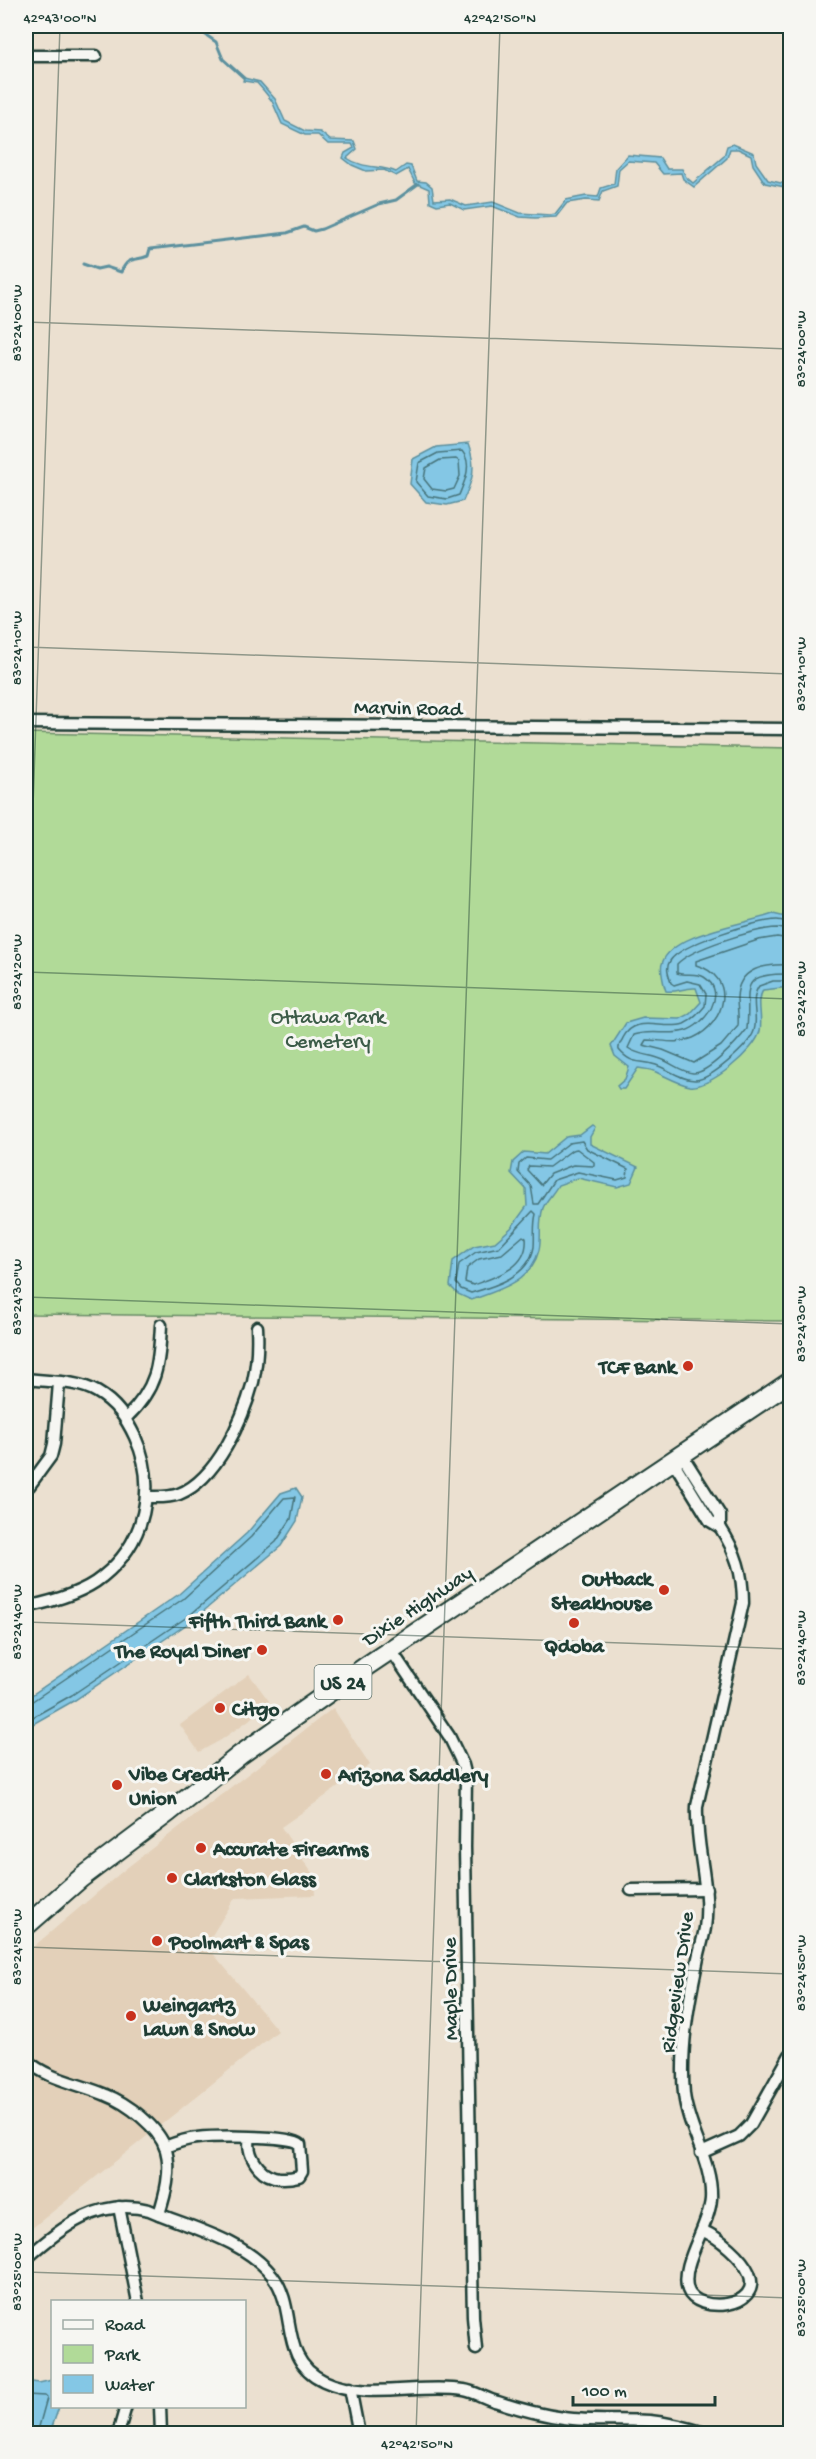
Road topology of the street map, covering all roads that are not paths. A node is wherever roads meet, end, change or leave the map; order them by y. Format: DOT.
graph roads {
  1 [pos="26,56"];
  2 [pos="96,56"];
  3 [pos="26,723"];
  4 [pos="790,729"];
  5 [pos="161,1325"];
  6 [pos="257,1327"];
  7 [pos="26,1379"];
  8 [pos="790,1382"];
  9 [pos="59,1383"];
  10 [pos="126,1418"];
  11 [pos="677,1458"];
  12 [pos="29,1486"];
  13 [pos="147,1497"];
  14 [pos="26,1607"];
  15 [pos="391,1650"];
  16 [pos="706,1889"];
  17 [pos="632,1890"];
  18 [pos="26,1926"];
  19 [pos="790,2055"];
  20 [pos="26,2060"];
  21 [pos="250,2138"];
  22 [pos="165,2147"];
  23 [pos="701,2153"];
  24 [pos="119,2207"];
  25 [pos="159,2214"];
  26 [pos="703,2231"];
  27 [pos="26,2259"];
  28 [pos="138,2300"];
  29 [pos="476,2349"];
  30 [pos="350,2388"];
  31 [pos="125,2408"];
  32 [pos="160,2408"];
  33 [pos="118,2433"];
  34 [pos="161,2433"];
  35 [pos="359,2433"];
  36 [pos="702,2433"];
  1 -- 2 [label="street"];
  3 -- 4 [label="street, Marvin Road"];
  5 -- 10 [label="street"];
  6 -- 13 [label="street"];
  7 -- 9 [label="street"];
  8 -- 11 [label="main road, Dixie Highway / US 24"];
  9 -- 10 [label="street"];
  9 -- 12 [label="street"];
  10 -- 13 [label="street"];
  11 -- 15 [label="main road, Dixie Highway / US 24"];
  11 -- 16 [label="street, Ridgeview Drive"];
  13 -- 14 [label="street"];
  15 -- 18 [label="main road, Dixie Highway / US 24"];
  15 -- 29 [label="street, Maple Drive"];
  16 -- 17 [label="street"];
  16 -- 23 [label="street, Ridgeview Drive"];
  19 -- 23 [label="street"];
  20 -- 22 [label="street"];
  21 -- 21 [label="street"];
  21 -- 22 [label="street"];
  22 -- 25 [label="street"];
  23 -- 26 [label="street, Ridgeview Drive"];
  24 -- 25 [label="street"];
  24 -- 27 [label="street"];
  24 -- 28 [label="street"];
  25 -- 30 [label="street"];
  26 -- 26 [label="street, Ridgeview Drive"];
  30 -- 35 [label="street"];
  30 -- 36 [label="street"];
  31 -- 33 [label="street"];
  32 -- 34 [label="street"];
}
